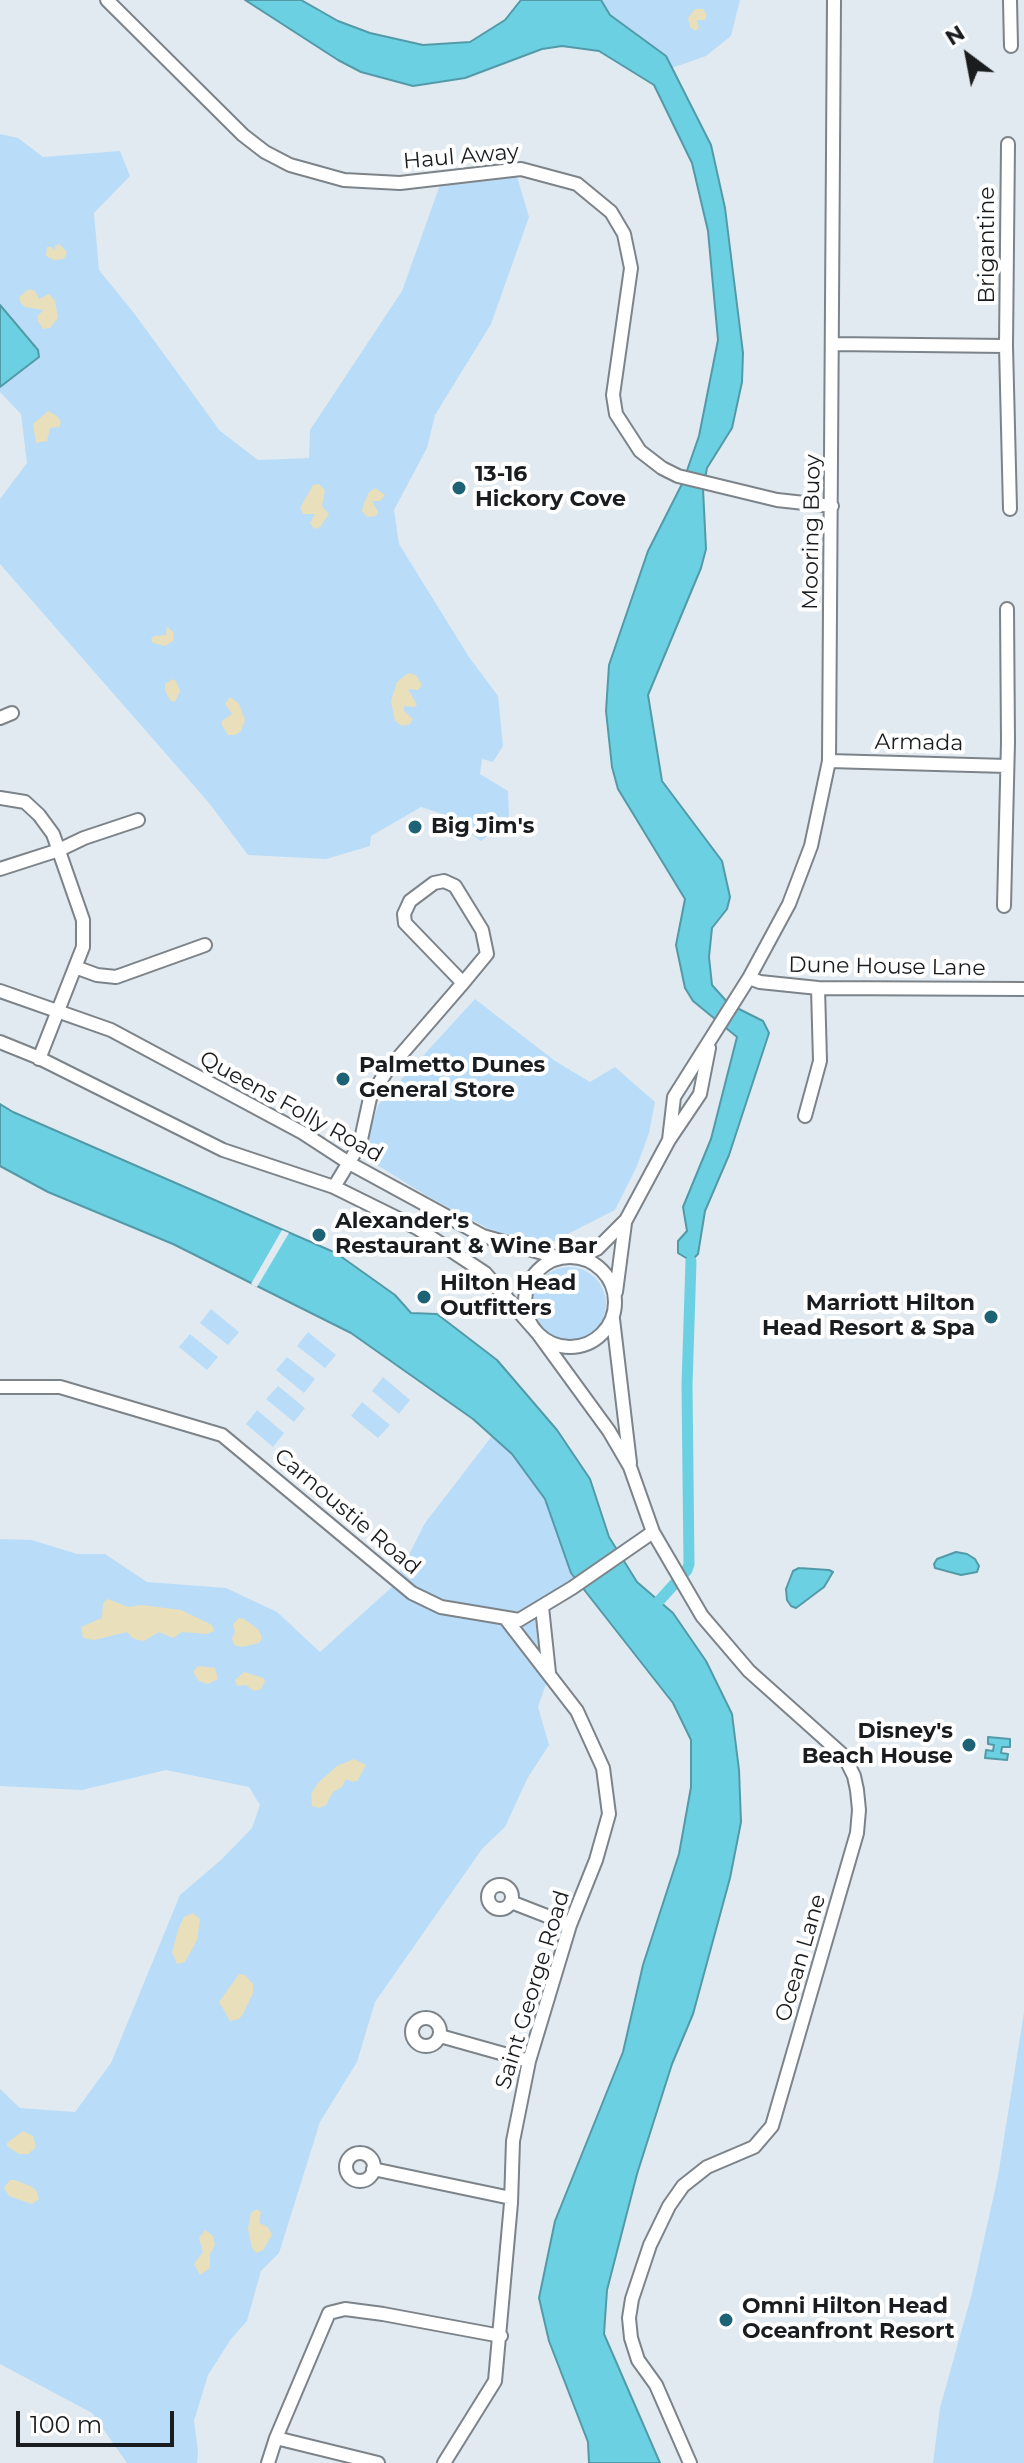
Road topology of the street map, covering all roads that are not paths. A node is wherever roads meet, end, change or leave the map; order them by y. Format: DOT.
graph roads {
  1 [pos="107,0"];
  2 [pos="834,0"];
  3 [pos="1010,0"];
  4 [pos="1011,46"];
  5 [pos="1008,144"];
  6 [pos="833,344"];
  7 [pos="1006,346"];
  8 [pos="832,506"];
  9 [pos="1010,509"];
  10 [pos="1007,609"];
  11 [pos="829,761"];
  12 [pos="1007,766"];
  13 [pos="0,798"];
  14 [pos="138,820"];
  15 [pos="59,850"];
  16 [pos="0,869"];
  17 [pos="1004,906"];
  18 [pos="205,945"];
  19 [pos="75,967"];
  20 [pos="749,978"];
  21 [pos="463,983"];
  22 [pos="818,988"];
  23 [pos="1024,989"];
  24 [pos="0,991"];
  25 [pos="56,1012"];
  26 [pos="713,1038"];
  27 [pos="0,1042"];
  28 [pos="39,1059"];
  29 [pos="805,1116"];
  30 [pos="669,1140"];
  31 [pos="349,1163"];
  32 [pos="334,1187"];
  33 [pos="626,1220"];
  34 [pos="578,1257"];
  35 [pos="560,1258"];
  36 [pos="615,1301"];
  37 [pos="613,1316"];
  38 [pos="536,1332"];
  39 [pos="0,1387"];
  40 [pos="630,1467"];
  41 [pos="653,1532"];
  42 [pos="542,1607"];
  43 [pos="506,1619"];
  44 [pos="550,1676"];
  45 [pos="511,1902"];
  46 [pos="570,1925"];
  47 [pos="440,2036"];
  48 [pos="529,2061"];
  49 [pos="373,2169"];
  50 [pos="511,2198"];
  51 [pos="501,2336"];
  52 [pos="276,2438"];
  53 [pos="268,2463"];
  54 [pos="378,2463"];
  55 [pos="444,2463"];
  56 [pos="690,2463"];
  1 -- 8 [label="street, Haul Away"];
  2 -- 6 [label="street, Mooring Buoy"];
  3 -- 4 [label="street"];
  5 -- 7 [label="street, Brigantine"];
  6 -- 7 [label="street"];
  6 -- 8 [label="street, Mooring Buoy"];
  7 -- 9 [label="street, Brigantine"];
  8 -- 11 [label="street, Mooring Buoy"];
  10 -- 12 [label="street"];
  11 -- 12 [label="street, Armada"];
  11 -- 20 [label="street, Mooring Buoy"];
  12 -- 17 [label="street"];
  13 -- 15 [label="street"];
  14 -- 15 [label="street"];
  15 -- 16 [label="street"];
  15 -- 19 [label="street"];
  18 -- 19 [label="street"];
  19 -- 25 [label="street"];
  20 -- 22 [label="street, Dune House Lane"];
  20 -- 26 [label="street, Mooring Buoy"];
  21 -- 21 [label="street"];
  21 -- 31 [label="street"];
  22 -- 23 [label="street, Dune House Lane"];
  22 -- 29 [label="street"];
  24 -- 25 [label="street, Queens Folly Road"];
  25 -- 28 [label="street"];
  25 -- 31 [label="street, Queens Folly Road"];
  26 -- 30 [label="street, Mooring Buoy"];
  26 -- 30 [label="street, Mooring Buoy"];
  27 -- 28 [label="street"];
  28 -- 32 [label="street"];
  30 -- 33 [label="street, Mooring Buoy"];
  31 -- 32 [label="street"];
  31 -- 35 [label="street, Queens Folly Road"];
  32 -- 38 [label="street"];
  33 -- 34 [label="street, Mooring Buoy"];
  33 -- 36 [label="street, Mooring Buoy"];
  34 -- 35 [label="street"];
  34 -- 36 [label="street"];
  35 -- 38 [label="street"];
  36 -- 37 [label="street"];
  37 -- 38 [label="street"];
  37 -- 40 [label="street, Ocean Lane"];
  38 -- 40 [label="street, Ocean Lane"];
  39 -- 43 [label="street, Carnoustie Road"];
  40 -- 41 [label="street, Ocean Lane"];
  41 -- 42 [label="street, Carnoustie Road"];
  41 -- 56 [label="street, Ocean Lane"];
  42 -- 43 [label="street, Carnoustie Road"];
  42 -- 44 [label="street, Saint George Road"];
  43 -- 44 [label="street, Saint George Road"];
  44 -- 46 [label="street, Saint George Road"];
  45 -- 46 [label="street"];
  46 -- 48 [label="street, Saint George Road"];
  47 -- 48 [label="street"];
  48 -- 50 [label="street, Saint George Road"];
  49 -- 50 [label="street"];
  50 -- 51 [label="street, Saint George Road"];
  51 -- 52 [label="street"];
  51 -- 55 [label="street, Saint George Road"];
  52 -- 53 [label="street"];
  52 -- 54 [label="street"];
}
